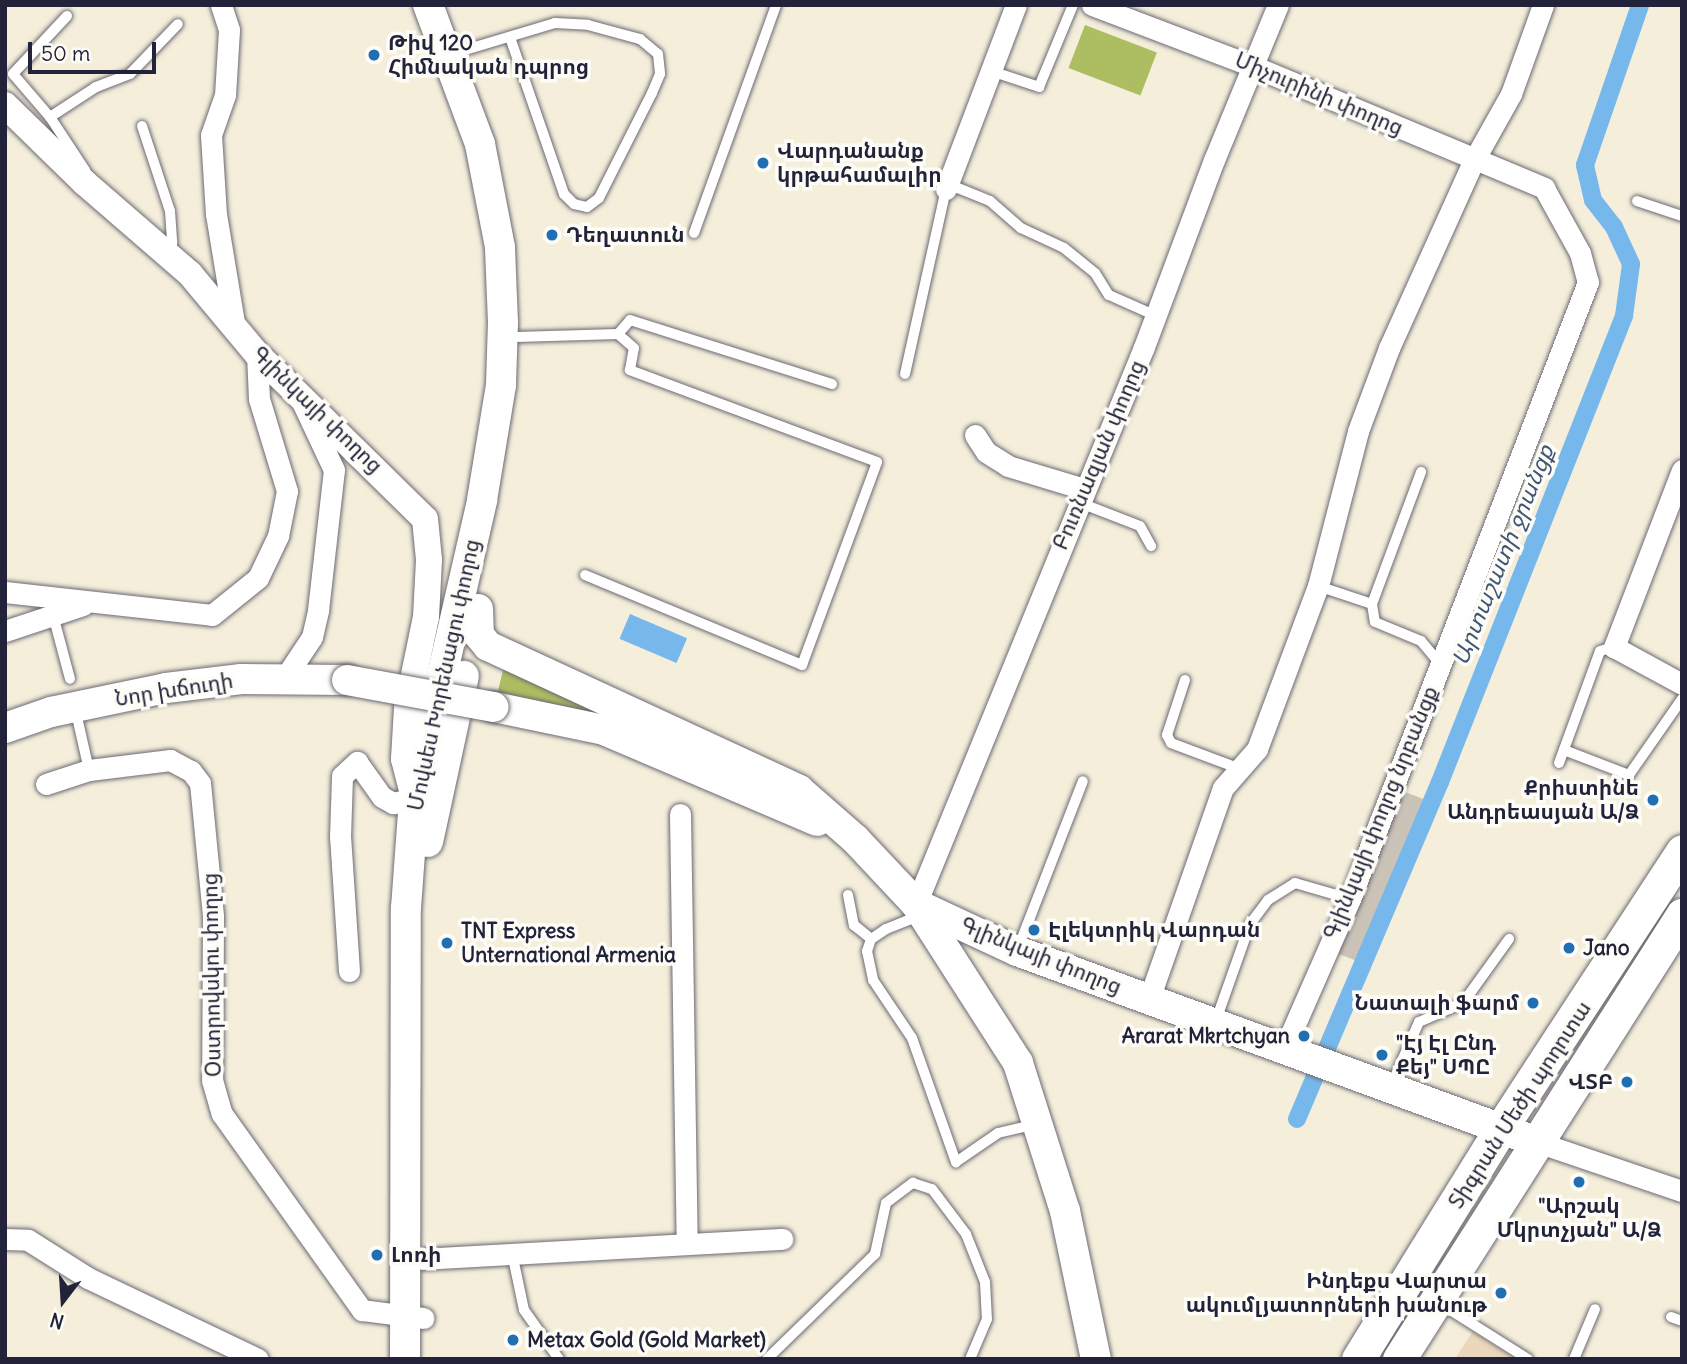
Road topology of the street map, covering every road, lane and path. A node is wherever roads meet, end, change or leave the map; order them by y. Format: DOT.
graph roads {
  1 [pos="220,5"];
  2 [pos="428,5"];
  3 [pos="439,5"];
  4 [pos="776,5"];
  5 [pos="1016,5"];
  6 [pos="1073,5"];
  7 [pos="1092,5"];
  8 [pos="1278,5"];
  9 [pos="1544,5"];
  10 [pos="67,16"];
  11 [pos="178,24"];
  12 [pos="510,37"];
  13 [pos="458,53"];
  14 [pos="1253,66"];
  15 [pos="991,71"];
  16 [pos="5,106"];
  17 [pos="50,117"];
  18 [pos="142,126"];
  19 [pos="1474,160"];
  20 [pos="85,183"];
  21 [pos="947,187"];
  22 [pos="1544,188"];
  23 [pos="1637,201"];
  24 [pos="1682,216"];
  25 [pos="694,233"];
  26 [pos="166,253"];
  27 [pos="1154,315"];
  28 [pos="234,323"];
  29 [pos="618,334"];
  30 [pos="516,337"];
  31 [pos="257,354"];
  32 [pos="905,374"];
  33 [pos="832,384"];
  34 [pos="299,395"];
  35 [pos="975,435"];
  36 [pos="1682,470"];
  37 [pos="1421,472"];
  38 [pos="1081,496"];
  39 [pos="1151,546"];
  40 [pos="585,575"];
  41 [pos="1318,586"];
  42 [pos="5,592"];
  43 [pos="88,603"];
  44 [pos="1372,604"];
  45 [pos="478,609"];
  46 [pos="53,615"];
  47 [pos="426,617"];
  48 [pos="5,631"];
  49 [pos="462,639"];
  50 [pos="1614,647"];
  51 [pos="1440,664"];
  52 [pos="284,679"];
  53 [pos="1185,680"];
  54 [pos="1681,685"];
  55 [pos="72,693"];
  56 [pos="5,728"];
  57 [pos="1564,750"];
  58 [pos="1559,763"];
  59 [pos="1240,769"];
  60 [pos="89,770"];
  61 [pos="1083,780"];
  62 [pos="46,784"];
  63 [pos="414,798"];
  64 [pos="680,814"];
  65 [pos="855,839"];
  66 [pos="1682,851"];
  67 [pos="848,895"];
  68 [pos="1350,899"];
  69 [pos="920,909"];
  70 [pos="1682,915"];
  71 [pos="871,939"];
  72 [pos="1509,939"];
  73 [pos="1017,951"];
  74 [pos="349,971"];
  75 [pos="1149,999"];
  76 [pos="1215,1023"];
  77 [pos="1290,1051"];
  78 [pos="1390,1088"];
  79 [pos="1038,1123"];
  80 [pos="1501,1129"];
  81 [pos="1539,1143"];
  82 [pos="1682,1191"];
  83 [pos="5,1239"];
  84 [pos="782,1239"];
  85 [pos="688,1243"];
  86 [pos="512,1253"];
  87 [pos="422,1259"];
  88 [pos="1437,1302"];
  89 [pos="1595,1309"];
  90 [pos="414,1317"];
  91 [pos="258,1359"];
  92 [pos="405,1359"];
  93 [pos="423,1359"];
  94 [pos="559,1359"];
  95 [pos="767,1359"];
  96 [pos="970,1359"];
  97 [pos="1096,1359"];
  98 [pos="1359,1359"];
  99 [pos="1399,1359"];
  100 [pos="1528,1359"];
  101 [pos="1574,1359"];
  1 -- 28 [label="street"];
  2 -- 49 [label="main road, Մովսես Խորենացու փողոց"];
  3 -- 13 [label="main road, Մովսես Խորենացու փողոց"];
  4 -- 25 [label="lane"];
  5 -- 15 [label="street"];
  6 -- 15 [label="lane"];
  7 -- 14 [label="street, Միչուրինի փողոց"];
  8 -- 14 [label="street, Բուռնազյան փողոց"];
  9 -- 19 [label="street"];
  10 -- 17 [label="lane"];
  11 -- 17 [label="lane"];
  12 -- 12 [label="lane"];
  12 -- 13 [label="lane"];
  13 -- 30 [label="main road, Մովսես Խորենացու փողոց"];
  14 -- 19 [label="street, Միչուրինի փողոց"];
  14 -- 27 [label="street, Բուռնազյան փողոց"];
  15 -- 21 [label="street"];
  16 -- 20 [label="street, Գլինկայի փողոց"];
  17 -- 20 [label="lane"];
  18 -- 26 [label="lane"];
  19 -- 22 [label="street, Միչուրինի փողոց"];
  19 -- 41 [label="street"];
  20 -- 26 [label="street, Գլինկայի փողոց"];
  21 -- 27 [label="lane"];
  21 -- 32 [label="lane"];
  22 -- 51 [label="street, Գլինկայի փողոց նրբանցք"];
  23 -- 24 [label="lane"];
  26 -- 28 [label="street, Գլինկայի փողոց"];
  27 -- 38 [label="street, Բուռնազյան փողոց"];
  28 -- 31 [label="street, Գլինկայի փողոց"];
  29 -- 30 [label="lane"];
  29 -- 33 [label="lane"];
  29 -- 40 [label="lane"];
  30 -- 45 [label="main road, Մովսես Խորենացու փողոց"];
  31 -- 34 [label="street, Գլինկայի փողոց"];
  31 -- 43 [label="street"];
  34 -- 47 [label="street, Գլինկայի փողոց"];
  34 -- 52 [label="street"];
  35 -- 38 [label="street"];
  36 -- 50 [label="street"];
  37 -- 44 [label="lane"];
  38 -- 39 [label="lane"];
  38 -- 69 [label="street, Բուռնազյան փողոց"];
  41 -- 44 [label="lane"];
  41 -- 59 [label="street"];
  42 -- 43 [label="street"];
  43 -- 46 [label="street"];
  44 -- 51 [label="lane"];
  45 -- 49 [label="main road, Մովսես Խորենացու փողոց"];
  45 -- 65 [label="main road, Գլինկայի փողոց"];
  46 -- 48 [label="street"];
  46 -- 55 [label="lane"];
  47 -- 49 [label="street"];
  47 -- 63 [label="street, Գլինկայի փողոց"];
  49 -- 63 [label="main road, Մովսես Խորենացու փողոց"];
  49 -- 87 [label="main road, Մովսես Խորենացու փողոց"];
  50 -- 54 [label="street"];
  50 -- 57 [label="lane"];
  51 -- 68 [label="street, Գլինկայի փողոց նրբանցք"];
  52 -- 55 [label="main road, Նոր խճուղի"];
  52 -- 65 [label="main road, Նոր խճուղի, bridge"];
  53 -- 59 [label="lane"];
  54 -- 57 [label="lane"];
  55 -- 56 [label="main road, Նոր խճուղի"];
  55 -- 60 [label="lane"];
  57 -- 58 [label="lane"];
  59 -- 75 [label="street"];
  60 -- 62 [label="street, Օստրովսկու փողոց"];
  60 -- 90 [label="street, Օստրովսկու փողոց"];
  61 -- 73 [label="lane"];
  63 -- 74 [label="street"];
  63 -- 90 [label="main road, Մովսես Խորենացու փողոց"];
  64 -- 85 [label="street"];
  65 -- 69 [label="main road, Գլինկայի փողոց"];
  66 -- 80 [label="main road, Տիգրան Մեծի պողոտա"];
  67 -- 71 [label="lane"];
  68 -- 76 [label="lane"];
  68 -- 77 [label="street, Գլինկայի փողոց նրբանցք"];
  69 -- 71 [label="lane"];
  69 -- 73 [label="main road, Գլինկայի փողոց"];
  69 -- 79 [label="main road"];
  70 -- 81 [label="main road, Տիգրան Մեծի պողոտա"];
  71 -- 79 [label="lane"];
  72 -- 78 [label="lane"];
  73 -- 75 [label="main road, Գլինկայի փողոց"];
  75 -- 76 [label="main road, Գլինկայի փողոց"];
  76 -- 77 [label="main road, Գլինկայի փողոց"];
  77 -- 78 [label="main road, Գլինկայի փողոց"];
  78 -- 80 [label="main road, Գլինկայի փողոց"];
  79 -- 97 [label="main road"];
  80 -- 81 [label="main road, Գլինկայի փողոց"];
  80 -- 98 [label="main road, Տիգրան Մեծի պողոտա"];
  81 -- 82 [label="street, Գլինկայի փողոց"];
  81 -- 88 [label="main road, Տիգրան Մեծի պողոտա"];
  83 -- 91 [label="street"];
  84 -- 85 [label="street"];
  85 -- 86 [label="street"];
  86 -- 87 [label="street"];
  86 -- 94 [label="lane"];
  87 -- 90 [label="main road, Մովսես Խորենացու փողոց"];
  88 -- 99 [label="main road, Տիգրան Մեծի պողոտա"];
  88 -- 100 [label="lane"];
  89 -- 101 [label="lane"];
  90 -- 92 [label="main road, Մովսես Խորենացու փողոց"];
  90 -- 93 [label="main road, Մովսես Խորենացու փողոց"];
  95 -- 96 [label="lane"];
}
